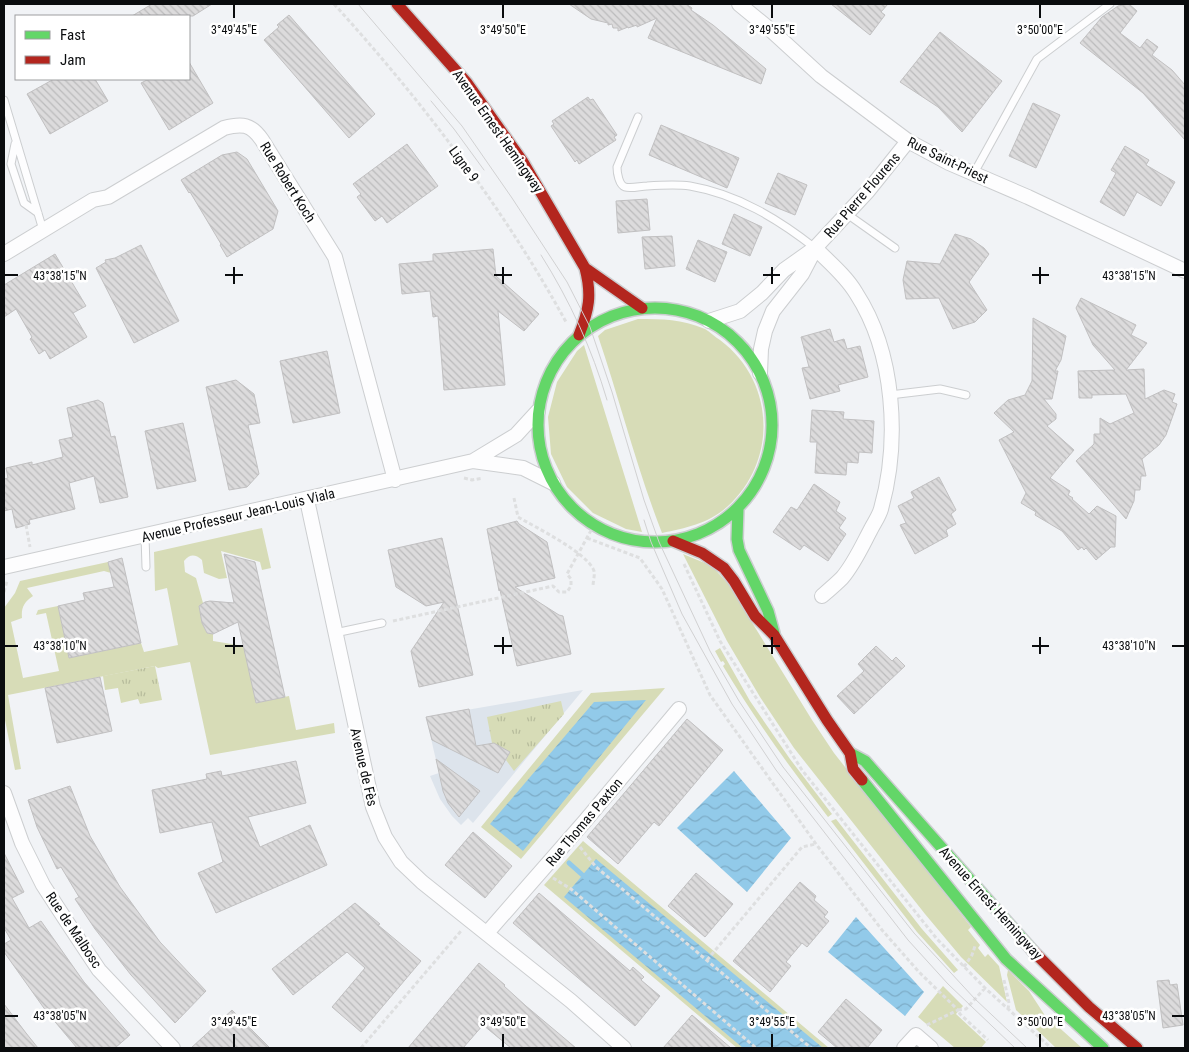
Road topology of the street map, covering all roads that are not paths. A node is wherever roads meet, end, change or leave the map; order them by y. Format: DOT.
graph roads {
  1 [pos="397,4"];
  2 [pos="739,4"];
  3 [pos="1110,4"];
  4 [pos="4,100"];
  5 [pos="638,118"];
  6 [pos="908,142"];
  7 [pos="974,173"];
  8 [pos="848,214"];
  9 [pos="43,230"];
  10 [pos="815,248"];
  11 [pos="896,248"];
  12 [pos="4,254"];
  13 [pos="585,268"];
  14 [pos="1185,271"];
  15 [pos="642,308"];
  16 [pos="709,321"];
  17 [pos="577,337"];
  18 [pos="760,373"];
  19 [pos="890,395"];
  20 [pos="966,395"];
  21 [pos="538,411"];
  22 [pos="473,462"];
  23 [pos="395,480"];
  24 [pos="553,483"];
  25 [pos="306,500"];
  26 [pos="738,508"];
  27 [pos="144,536"];
  28 [pos="673,541"];
  29 [pos="4,567"];
  30 [pos="146,567"];
  31 [pos="822,596"];
  32 [pos="382,624"];
  33 [pos="334,633"];
  34 [pos="774,635"];
  35 [pos="679,709"];
  36 [pos="850,753"];
  37 [pos="4,793"];
  38 [pos="487,933"];
  39 [pos="1092,1043"];
  40 [pos="173,1048"];
  41 [pos="624,1048"];
  42 [pos="904,1048"];
  43 [pos="931,1048"];
  44 [pos="1102,1048"];
  45 [pos="1137,1048"];
  1 -- 13 [label="main road, Avenue Ernest Hemingway"];
  2 -- 6 [label="street, Rue Saint-Priest"];
  3 -- 7 [label="lane"];
  4 -- 9 [label="lane"];
  5 -- 10 [label="lane"];
  6 -- 7 [label="street, Rue Saint-Priest"];
  6 -- 8 [label="street, Rue Pierre Flourens"];
  7 -- 14 [label="street, Rue Saint-Priest"];
  8 -- 10 [label="street, Rue Pierre Flourens"];
  8 -- 11 [label="lane"];
  9 -- 12 [label="street, Rue Robert Koch"];
  9 -- 23 [label="street, Rue Robert Koch"];
  10 -- 16 [label="street, Rue Pierre Flourens"];
  10 -- 18 [label="street, Rue Pierre Flourens"];
  10 -- 19 [label="street"];
  13 -- 15 [label="main road, Avenue Ernest Hemingway"];
  13 -- 17 [label="main road, Avenue Ernest Hemingway"];
  15 -- 16 [label="main road"];
  15 -- 17 [label="main road"];
  16 -- 18 [label="main road"];
  17 -- 21 [label="main road"];
  18 -- 26 [label="main road"];
  19 -- 20 [label="lane"];
  19 -- 31 [label="street"];
  21 -- 22 [label="street, Avenue Professeur Jean-Louis Viala"];
  21 -- 24 [label="main road"];
  22 -- 23 [label="street, Avenue Professeur Jean-Louis Viala"];
  22 -- 24 [label="street, Avenue Professeur Jean-Louis Viala"];
  23 -- 25 [label="street, Avenue Professeur Jean-Louis Viala"];
  24 -- 28 [label="main road"];
  25 -- 27 [label="street, Avenue Professeur Jean-Louis Viala"];
  25 -- 33 [label="street, Avenue de Fès"];
  26 -- 28 [label="main road"];
  26 -- 34 [label="main road, Avenue Ernest Hemingway"];
  27 -- 29 [label="street, Avenue Professeur Jean-Louis Viala"];
  27 -- 30 [label="lane"];
  28 -- 34 [label="main road, Avenue Ernest Hemingway"];
  32 -- 33 [label="lane"];
  33 -- 38 [label="street, Avenue de Fès"];
  34 -- 36 [label="main road, Avenue Ernest Hemingway"];
  35 -- 38 [label="street, Rue Thomas Paxton"];
  36 -- 39 [label="main road, Avenue Ernest Hemingway"];
  36 -- 45 [label="main road, Avenue Ernest Hemingway"];
  37 -- 40 [label="street, Rue de Malbosc"];
  38 -- 41 [label="street, Avenue de Fès"];
  39 -- 44 [label="main road, Avenue Ernest Hemingway"];
  42 -- 43 [label="street"];
}
